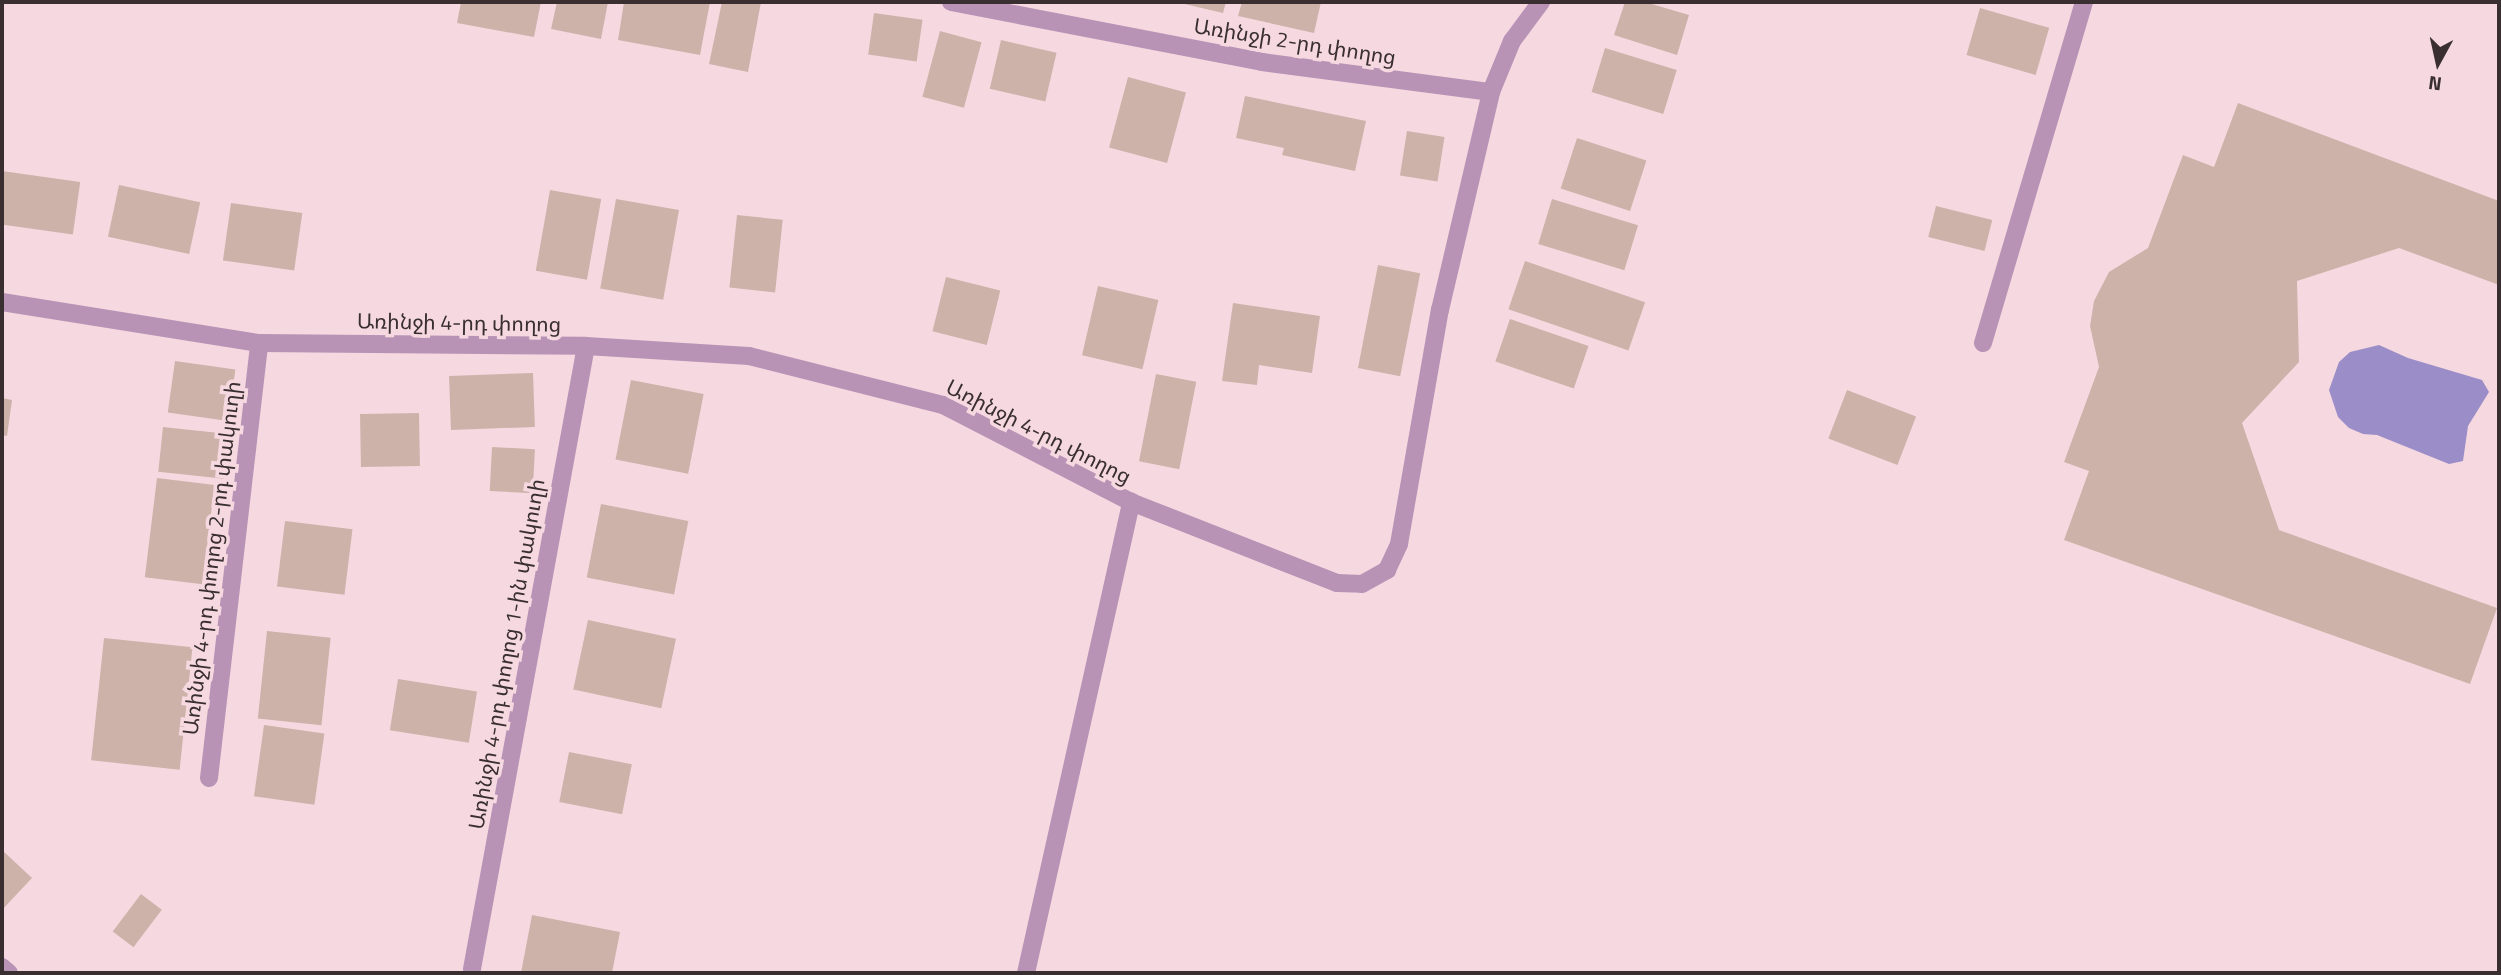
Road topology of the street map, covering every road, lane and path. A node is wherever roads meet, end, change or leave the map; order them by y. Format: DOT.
graph roads {
  1 [pos="951,2"];
  2 [pos="1541,2"];
  3 [pos="2084,2"];
  4 [pos="1491,92"];
  5 [pos="2,302"];
  6 [pos="259,343"];
  7 [pos="1983,343"];
  8 [pos="586,346"];
  9 [pos="1131,502"];
  10 [pos="209,778"];
  11 [pos="2,967"];
  12 [pos="471,969"];
  13 [pos="9,973"];
  14 [pos="1026,973"];
  1 -- 4 [label="street, Առինջի 2-րդ փողոց"];
  2 -- 4 [label="street"];
  3 -- 7 [label="street"];
  4 -- 9 [label="street, Առինջի 4-րդ փողոց"];
  5 -- 6 [label="street, Առինջի 4-րդ փողոց"];
  6 -- 8 [label="street, Առինջի 4-րդ փողոց"];
  6 -- 10 [label="street, Առինջի 4-րդ փողոց 2-րդ փակուղի"];
  8 -- 9 [label="street, Առինջի 4-րդ փողոց"];
  8 -- 12 [label="street, Առինջի 4-րդ փողոց 1-ին փակուղի"];
  9 -- 14 [label="street"];
  11 -- 13 [label="street"];
}
